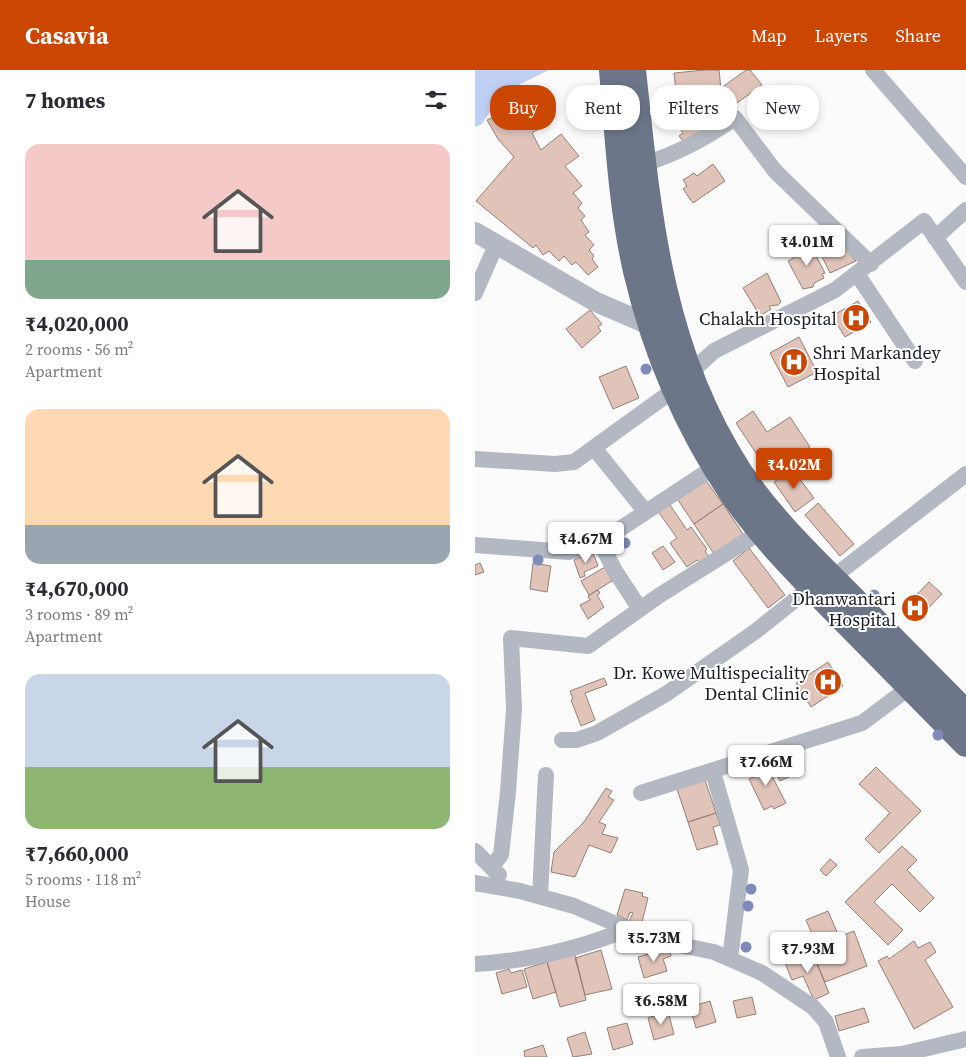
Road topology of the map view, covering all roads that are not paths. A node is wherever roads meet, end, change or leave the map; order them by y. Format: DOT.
graph roads {
  1 [pos="612,70"];
  2 [pos="633,70"];
  3 [pos="873,70"];
  4 [pos="643,164"];
  5 [pos="966,177"];
  6 [pos="966,210"];
  7 [pos="475,232"];
  8 [pos="935,238"];
  9 [pos="496,245"];
  10 [pos="871,264"];
  11 [pos="857,274"];
  12 [pos="966,282"];
  13 [pos="475,293"];
  14 [pos="651,326"];
  15 [pos="915,361"];
  16 [pos="683,381"];
  17 [pos="594,448"];
  18 [pos="475,460"];
  19 [pos="716,466"];
  20 [pos="963,480"];
  21 [pos="645,511"];
  22 [pos="762,531"];
  23 [pos="600,542"];
  24 [pos="475,545"];
  25 [pos="822,582"];
  26 [pos="640,609"];
  27 [pos="910,687"];
  28 [pos="966,713"];
  29 [pos="562,740"];
  30 [pos="966,744"];
  31 [pos="713,772"];
  32 [pos="547,774"];
  33 [pos="641,793"];
  34 [pos="475,851"];
  35 [pos="493,866"];
  36 [pos="475,883"];
  37 [pos="509,889"];
  38 [pos="540,896"];
  39 [pos="628,929"];
  40 [pos="730,959"];
  41 [pos="475,964"];
  42 [pos="966,1039"];
  43 [pos="838,1057"];
  44 [pos="862,1057"];
  1 -- 14 [label="highway"];
  2 -- 4 [label="highway"];
  3 -- 5 [label="street"];
  4 -- 10 [label="street"];
  4 -- 16 [label="highway"];
  6 -- 8 [label="street"];
  7 -- 9 [label="street"];
  8 -- 10 [label="street"];
  8 -- 12 [label="street"];
  9 -- 13 [label="street"];
  9 -- 14 [label="street"];
  10 -- 11 [label="street"];
  11 -- 15 [label="street"];
  11 -- 16 [label="street"];
  14 -- 16 [label="highway"];
  16 -- 17 [label="street"];
  16 -- 19 [label="highway"];
  16 -- 25 [label="highway"];
  17 -- 18 [label="street"];
  17 -- 21 [label="street"];
  19 -- 21 [label="street"];
  19 -- 22 [label="highway"];
  20 -- 25 [label="street"];
  21 -- 23 [label="street"];
  22 -- 25 [label="highway"];
  22 -- 26 [label="street"];
  23 -- 24 [label="street"];
  23 -- 26 [label="street"];
  25 -- 27 [label="highway"];
  25 -- 28 [label="highway"];
  25 -- 29 [label="street"];
  26 -- 35 [label="street"];
  27 -- 30 [label="highway"];
  27 -- 31 [label="street"];
  31 -- 33 [label="street"];
  31 -- 40 [label="street"];
  32 -- 38 [label="street"];
  34 -- 35 [label="street"];
  35 -- 37 [label="street"];
  36 -- 37 [label="street"];
  37 -- 38 [label="street"];
  38 -- 39 [label="street"];
  39 -- 40 [label="street"];
  39 -- 41 [label="street"];
  40 -- 43 [label="street"];
  42 -- 44 [label="street"];
}
